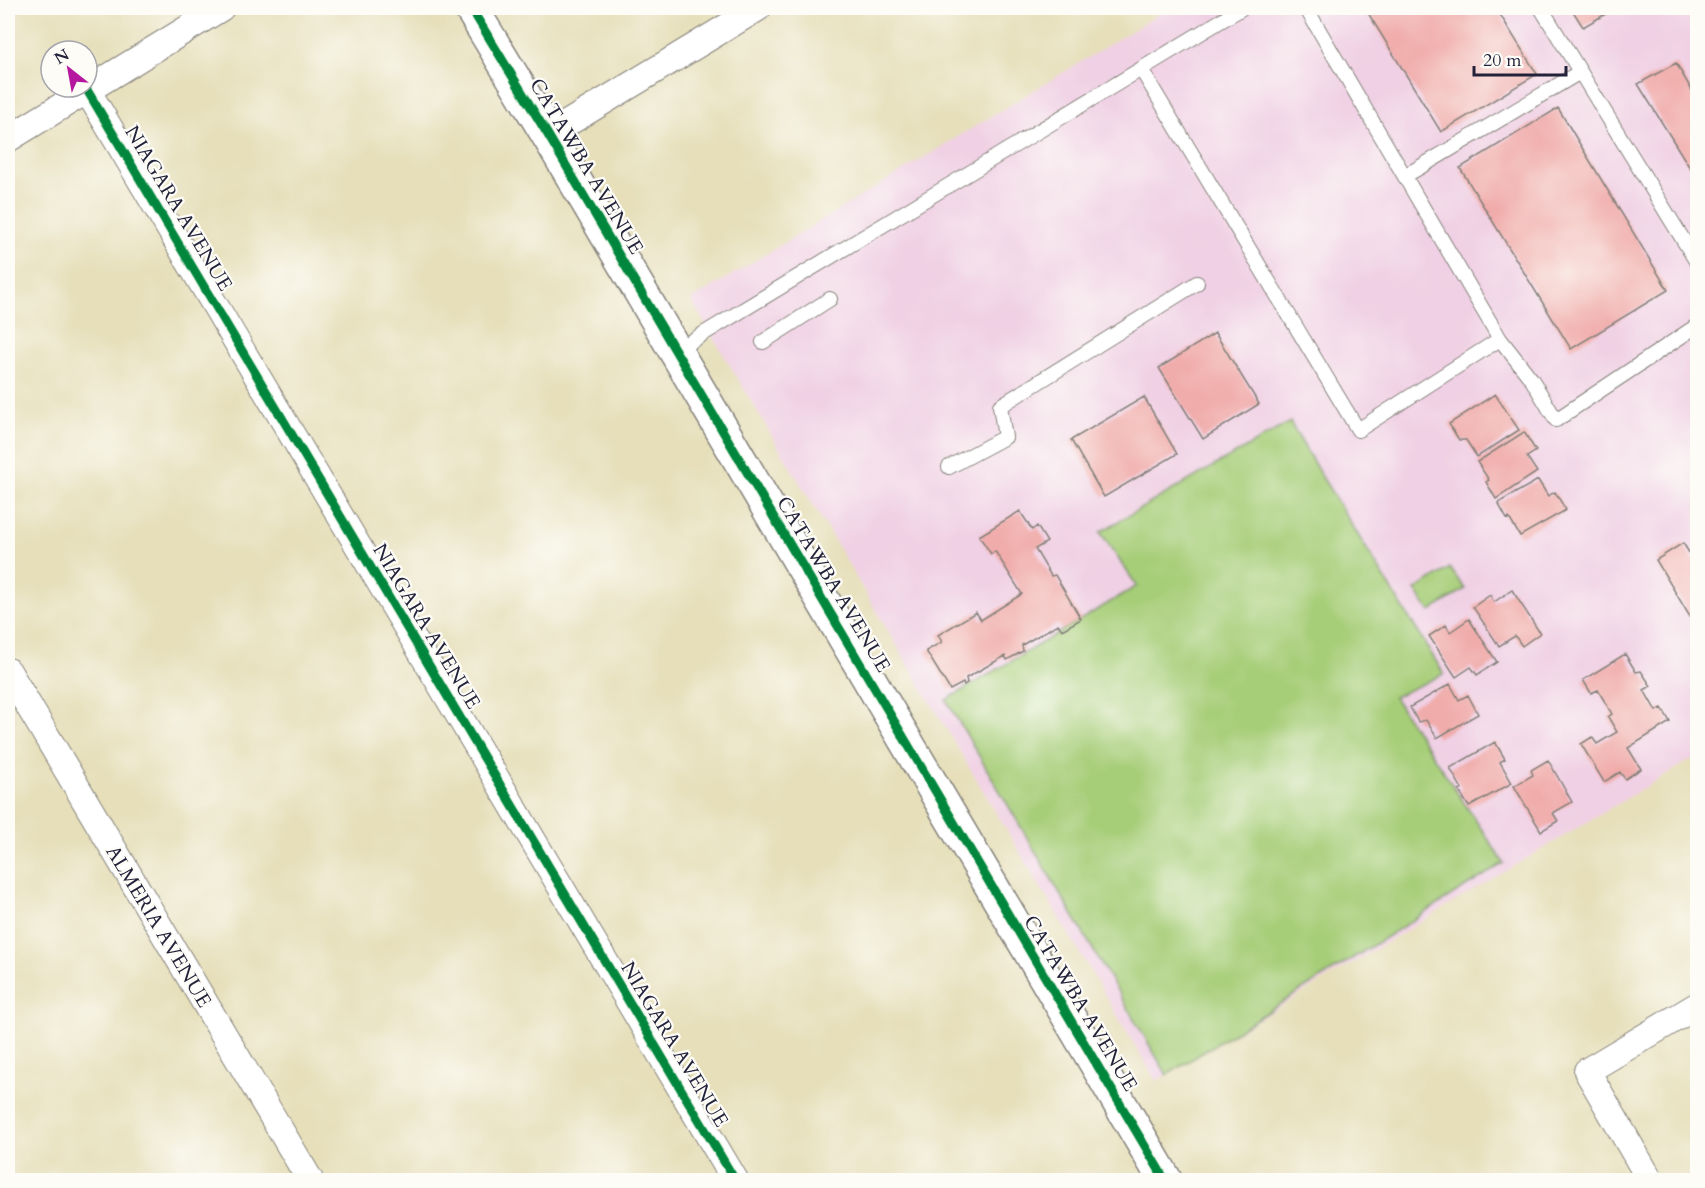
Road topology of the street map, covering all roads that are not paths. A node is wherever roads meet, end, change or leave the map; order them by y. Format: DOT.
graph roads {
  1 [pos="221,8"];
  2 [pos="471,8"];
  3 [pos="758,8"];
  4 [pos="1242,8"];
  5 [pos="1306,8"];
  6 [pos="1541,8"];
  7 [pos="1141,69"];
  8 [pos="1580,72"];
  9 [pos="99,83"];
  10 [pos="72,99"];
  11 [pos="92,99"];
  12 [pos="548,135"];
  13 [pos="8,139"];
  14 [pos="1405,176"];
  15 [pos="1698,264"];
  16 [pos="1197,283"];
  17 [pos="830,299"];
  18 [pos="1698,325"];
  19 [pos="1500,339"];
  20 [pos="763,342"];
  21 [pos="675,351"];
  22 [pos="949,467"];
  23 [pos="8,671"];
  24 [pos="1698,1005"];
  25 [pos="310,1180"];
  26 [pos="735,1180"];
  27 [pos="1165,1180"];
  28 [pos="1650,1180"];
  1 -- 9 [label="street"];
  2 -- 12 [label="street, CATAWBA AVENUE"];
  3 -- 12 [label="street"];
  4 -- 7 [label="lane"];
  5 -- 14 [label="lane"];
  6 -- 8 [label="lane"];
  7 -- 19 [label="lane"];
  7 -- 21 [label="lane"];
  8 -- 14 [label="lane"];
  8 -- 15 [label="lane"];
  10 -- 13 [label="street"];
  11 -- 26 [label="street, NIAGARA AVENUE"];
  12 -- 21 [label="street, CATAWBA AVENUE"];
  14 -- 19 [label="lane"];
  16 -- 22 [label="lane"];
  17 -- 20 [label="lane"];
  18 -- 19 [label="lane"];
  21 -- 27 [label="street, CATAWBA AVENUE"];
  23 -- 25 [label="street, ALMERIA AVENUE"];
  24 -- 28 [label="street"];
}
